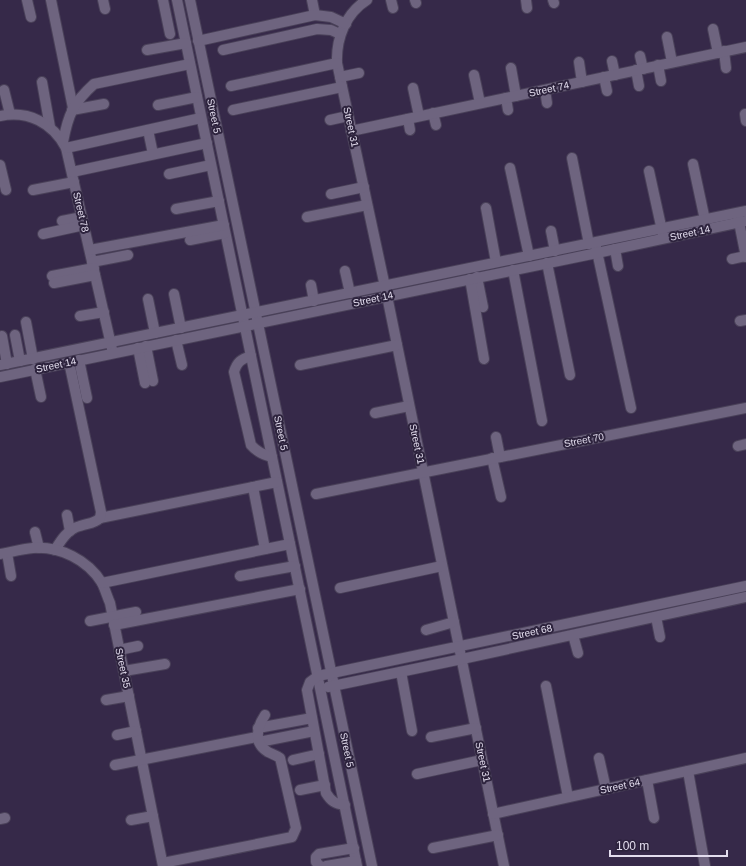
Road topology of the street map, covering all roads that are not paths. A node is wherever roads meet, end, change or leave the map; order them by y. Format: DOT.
graph roads {
  1 [pos="27,0"];
  2 [pos="51,0"];
  3 [pos="163,0"];
  4 [pos="177,0"];
  5 [pos="190,0"];
  6 [pos="312,0"];
  7 [pos="368,0"];
  8 [pos="315,15"];
  9 [pos="31,17"];
  10 [pos="346,24"];
  11 [pos="713,29"];
  12 [pos="170,34"];
  13 [pos="340,34"];
  14 [pos="667,37"];
  15 [pos="198,41"];
  16 [pos="186,43"];
  17 [pos="746,47"];
  18 [pos="147,50"];
  19 [pos="223,50"];
  20 [pos="721,52"];
  21 [pos="640,56"];
  22 [pos="612,61"];
  23 [pos="579,62"];
  24 [pos="672,62"];
  25 [pos="337,63"];
  26 [pos="190,64"];
  27 [pos="658,65"];
  28 [pos="510,68"];
  29 [pos="726,68"];
  30 [pos="640,69"];
  31 [pos="359,73"];
  32 [pos="474,75"];
  33 [pos="615,75"];
  34 [pos="340,77"];
  35 [pos="604,77"];
  36 [pos="662,81"];
  37 [pos="42,82"];
  38 [pos="582,82"];
  39 [pos="231,86"];
  40 [pos="640,86"];
  41 [pos="342,87"];
  42 [pos="413,88"];
  43 [pos="4,90"];
  44 [pos="545,90"];
  45 [pos="607,91"];
  46 [pos="516,96"];
  47 [pos="197,97"];
  48 [pos="506,98"];
  49 [pos="548,103"];
  50 [pos="104,104"];
  51 [pos="480,104"];
  52 [pos="158,105"];
  53 [pos="72,109"];
  54 [pos="233,110"];
  55 [pos="508,110"];
  56 [pos="433,114"];
  57 [pos="5,115"];
  58 [pos="348,116"];
  59 [pos="419,116"];
  60 [pos="201,118"];
  61 [pos="408,119"];
  62 [pos="330,120"];
  63 [pos="436,125"];
  64 [pos="50,126"];
  65 [pos="148,130"];
  66 [pos="410,130"];
  67 [pos="351,131"];
  68 [pos="206,142"];
  69 [pos="65,145"];
  70 [pos="152,154"];
  71 [pos="572,158"];
  72 [pos="693,164"];
  73 [pos="0,165"];
  74 [pos="211,165"];
  75 [pos="510,168"];
  76 [pos="649,171"];
  77 [pos="169,174"];
  78 [pos="73,177"];
  79 [pos="364,187"];
  80 [pos="6,190"];
  81 [pos="33,190"];
  82 [pos="330,194"];
  83 [pos="219,201"];
  84 [pos="367,205"];
  85 [pos="486,208"];
  86 [pos="176,209"];
  87 [pos="307,217"];
  88 [pos="742,217"];
  89 [pos="62,220"];
  90 [pos="705,220"];
  91 [pos="83,221"];
  92 [pos="224,229"];
  93 [pos="551,231"];
  94 [pos="42,234"];
  95 [pos="662,234"];
  96 [pos="190,240"];
  97 [pos="594,247"];
  98 [pos="615,249"];
  99 [pos="90,250"];
  100 [pos="556,251"];
  101 [pos="128,255"];
  102 [pos="529,256"];
  103 [pos="746,257"];
  104 [pos="732,259"];
  105 [pos="496,262"];
  106 [pos="547,263"];
  107 [pos="618,266"];
  108 [pos="94,268"];
  109 [pos="513,270"];
  110 [pos="345,271"];
  111 [pos="474,278"];
  112 [pos="53,280"];
  113 [pos="311,284"];
  114 [pos="384,286"];
  115 [pos="350,293"];
  116 [pos="174,294"];
  117 [pos="387,296"];
  118 [pos="148,299"];
  119 [pos="314,301"];
  120 [pos="483,307"];
  121 [pos="104,312"];
  122 [pos="256,313"];
  123 [pos="242,315"];
  124 [pos="80,316"];
  125 [pos="26,322"];
  126 [pos="258,323"];
  127 [pos="245,326"];
  128 [pos="181,328"];
  129 [pos="155,333"];
  130 [pos="15,335"];
  131 [pos="2,336"];
  132 [pos="176,340"];
  133 [pos="111,342"];
  134 [pos="397,345"];
  135 [pos="142,347"];
  136 [pos="113,353"];
  137 [pos="251,356"];
  138 [pos="33,358"];
  139 [pos="484,358"];
  140 [pos="20,361"];
  141 [pos="74,361"];
  142 [pos="4,365"];
  143 [pos="182,365"];
  144 [pos="300,365"];
  145 [pos="35,369"];
  146 [pos="570,375"];
  147 [pos="0,377"];
  148 [pos="149,382"];
  149 [pos="41,397"];
  150 [pos="87,398"];
  151 [pos="409,406"];
  152 [pos="631,408"];
  153 [pos="746,408"];
  154 [pos="375,412"];
  155 [pos="542,421"];
  156 [pos="496,437"];
  157 [pos="272,457"];
  158 [pos="496,458"];
  159 [pos="423,473"];
  160 [pos="277,482"];
  161 [pos="252,487"];
  162 [pos="316,494"];
  163 [pos="500,497"];
  164 [pos="66,515"];
  165 [pos="100,518"];
  166 [pos="70,531"];
  167 [pos="35,532"];
  168 [pos="290,544"];
  169 [pos="39,548"];
  170 [pos="265,549"];
  171 [pos="55,550"];
  172 [pos="3,554"];
  173 [pos="295,566"];
  174 [pos="442,566"];
  175 [pos="12,576"];
  176 [pos="240,576"];
  177 [pos="102,583"];
  178 [pos="746,586"];
  179 [pos="340,588"];
  180 [pos="300,589"];
  181 [pos="746,597"];
  182 [pos="136,612"];
  183 [pos="656,617"];
  184 [pos="90,621"];
  185 [pos="114,621"];
  186 [pos="454,622"];
  187 [pos="426,630"];
  188 [pos="574,635"];
  189 [pos="660,637"];
  190 [pos="138,646"];
  191 [pos="459,647"];
  192 [pos="119,650"];
  193 [pos="578,653"];
  194 [pos="462,659"];
  195 [pos="165,664"];
  196 [pos="124,671"];
  197 [pos="401,672"];
  198 [pos="331,673"];
  199 [pos="318,676"];
  200 [pos="334,685"];
  201 [pos="546,686"];
  202 [pos="320,688"];
  203 [pos="129,699"];
  204 [pos="107,703"];
  205 [pos="265,715"];
  206 [pos="312,718"];
  207 [pos="476,728"];
  208 [pos="136,731"];
  209 [pos="412,731"];
  210 [pos="314,732"];
  211 [pos="117,735"];
  212 [pos="258,735"];
  213 [pos="431,737"];
  214 [pos="319,754"];
  215 [pos="599,758"];
  216 [pos="746,758"];
  217 [pos="142,760"];
  218 [pos="293,760"];
  219 [pos="482,760"];
  220 [pos="115,765"];
  221 [pos="688,771"];
  222 [pos="417,774"];
  223 [pos="647,780"];
  224 [pos="325,785"];
  225 [pos="606,789"];
  226 [pos="300,790"];
  227 [pos="568,797"];
  228 [pos="345,805"];
  229 [pos="493,814"];
  230 [pos="153,816"];
  231 [pos="654,818"];
  232 [pos="131,820"];
  233 [pos="498,835"];
  234 [pos="354,848"];
  235 [pos="433,848"];
  236 [pos="163,864"];
  237 [pos="314,864"];
  238 [pos="357,864"];
  239 [pos="326,866"];
  240 [pos="372,866"];
  241 [pos="504,866"];
  242 [pos="705,866"];
  1 -- 9 [label="street"];
  2 -- 53 [label="street"];
  3 -- 12 [label="street"];
  4 -- 16 [label="street, Street 5"];
  5 -- 15 [label="street, Street 5"];
  6 -- 8 [label="street"];
  7 -- 10 [label="street, Street 31"];
  8 -- 10 [label="street"];
  8 -- 15 [label="street"];
  10 -- 13 [label="street, Street 31"];
  11 -- 20 [label="street"];
  13 -- 19 [label="street"];
  13 -- 25 [label="street, Street 31"];
  14 -- 24 [label="street"];
  15 -- 122 [label="street, Street 5"];
  16 -- 18 [label="street"];
  16 -- 26 [label="street, Street 5"];
  17 -- 20 [label="street, Street 74"];
  20 -- 24 [label="street, Street 74"];
  20 -- 29 [label="street"];
  21 -- 30 [label="street"];
  22 -- 33 [label="street"];
  23 -- 38 [label="street"];
  24 -- 27 [label="street, Street 74"];
  25 -- 34 [label="street, Street 31"];
  25 -- 39 [label="street"];
  26 -- 47 [label="street, Street 5"];
  26 -- 53 [label="street"];
  27 -- 30 [label="street, Street 74"];
  27 -- 36 [label="street"];
  28 -- 46 [label="street"];
  30 -- 33 [label="street, Street 74"];
  30 -- 40 [label="street"];
  31 -- 34 [label="street"];
  32 -- 51 [label="street"];
  33 -- 35 [label="street, Street 74"];
  34 -- 41 [label="street, Street 31"];
  35 -- 38 [label="street, Street 74"];
  35 -- 45 [label="street"];
  37 -- 64 [label="street"];
  38 -- 44 [label="street, Street 74"];
  41 -- 54 [label="street"];
  41 -- 58 [label="street, Street 31"];
  42 -- 59 [label="street"];
  43 -- 57 [label="street"];
  44 -- 46 [label="street, Street 74"];
  44 -- 49 [label="street"];
  46 -- 48 [label="street, Street 74"];
  47 -- 52 [label="street"];
  47 -- 60 [label="street, Street 5"];
  48 -- 51 [label="street, Street 74"];
  48 -- 55 [label="street"];
  50 -- 53 [label="street"];
  51 -- 56 [label="street, Street 74"];
  53 -- 69 [label="street"];
  56 -- 59 [label="street, Street 74"];
  56 -- 63 [label="street"];
  57 -- 64 [label="street, Street 78"];
  58 -- 62 [label="street"];
  58 -- 67 [label="street, Street 31"];
  59 -- 61 [label="street, Street 74"];
  60 -- 65 [label="street"];
  60 -- 68 [label="street, Street 5"];
  61 -- 66 [label="street"];
  61 -- 67 [label="street, Street 74"];
  64 -- 69 [label="street, Street 78"];
  65 -- 69 [label="street"];
  65 -- 70 [label="street"];
  67 -- 79 [label="street, Street 31"];
  68 -- 70 [label="street"];
  68 -- 74 [label="street, Street 5"];
  69 -- 78 [label="street, Street 78"];
  70 -- 78 [label="street"];
  71 -- 97 [label="street"];
  72 -- 90 [label="street"];
  73 -- 80 [label="street"];
  74 -- 77 [label="street"];
  74 -- 83 [label="street, Street 5"];
  75 -- 102 [label="street"];
  76 -- 95 [label="street"];
  78 -- 81 [label="street"];
  78 -- 91 [label="street, Street 78"];
  79 -- 82 [label="street"];
  79 -- 84 [label="street, Street 31"];
  83 -- 86 [label="street"];
  83 -- 92 [label="street, Street 5"];
  84 -- 87 [label="street"];
  84 -- 114 [label="street, Street 31"];
  85 -- 105 [label="street"];
  88 -- 90 [label="street, Street 14"];
  88 -- 95 [label="street, Street 14"];
  88 -- 103 [label="street"];
  89 -- 91 [label="street"];
  90 -- 95 [label="street, Street 14"];
  91 -- 94 [label="street"];
  91 -- 99 [label="street, Street 78"];
  92 -- 96 [label="street"];
  92 -- 99 [label="street"];
  92 -- 123 [label="street, Street 5"];
  93 -- 100 [label="street"];
  95 -- 97 [label="street, Street 14"];
  95 -- 98 [label="street, Street 14"];
  97 -- 98 [label="street, Street 14"];
  97 -- 100 [label="street, Street 14"];
  97 -- 106 [label="street, Street 14"];
  97 -- 152 [label="street"];
  98 -- 107 [label="street"];
  99 -- 108 [label="street, Street 78"];
  100 -- 102 [label="street, Street 14"];
  101 -- 108 [label="street"];
  102 -- 105 [label="street, Street 14"];
  103 -- 104 [label="street"];
  105 -- 114 [label="street, Street 14"];
  106 -- 109 [label="street, Street 14"];
  106 -- 146 [label="street"];
  108 -- 112 [label="street"];
  108 -- 121 [label="street, Street 78"];
  109 -- 111 [label="street, Street 14"];
  109 -- 155 [label="street"];
  110 -- 115 [label="street"];
  111 -- 117 [label="street, Street 14"];
  111 -- 120 [label="street"];
  111 -- 139 [label="street"];
  113 -- 119 [label="street"];
  114 -- 115 [label="street, Street 14"];
  114 -- 117 [label="street, Street 31"];
  115 -- 119 [label="street, Street 14"];
  116 -- 128 [label="street"];
  117 -- 126 [label="street, Street 14"];
  117 -- 134 [label="street, Street 31"];
  118 -- 129 [label="street"];
  119 -- 122 [label="street, Street 14"];
  121 -- 124 [label="street"];
  121 -- 133 [label="street, Street 78"];
  122 -- 123 [label="street, Street 14"];
  122 -- 126 [label="street, Street 5"];
  123 -- 127 [label="street, Street 5"];
  123 -- 128 [label="street, Street 14"];
  125 -- 138 [label="street"];
  126 -- 127 [label="street, Street 14"];
  126 -- 198 [label="street, Street 5"];
  127 -- 132 [label="street, Street 14"];
  127 -- 137 [label="street, Street 5"];
  128 -- 129 [label="street, Street 14"];
  129 -- 133 [label="street, Street 14"];
  130 -- 140 [label="street"];
  131 -- 142 [label="street"];
  132 -- 135 [label="street, Street 14"];
  132 -- 143 [label="street"];
  133 -- 136 [label="street, Street 78"];
  133 -- 138 [label="street, Street 14"];
  134 -- 144 [label="street"];
  134 -- 151 [label="street, Street 31"];
  135 -- 136 [label="street, Street 14"];
  135 -- 148 [label="street"];
  136 -- 141 [label="street, Street 14"];
  137 -- 157 [label="street, Street 5"];
  137 -- 157 [label="street"];
  138 -- 140 [label="street, Street 14"];
  140 -- 142 [label="street, Street 14"];
  141 -- 145 [label="street, Street 14"];
  141 -- 150 [label="street"];
  141 -- 165 [label="street"];
  145 -- 147 [label="street, Street 14"];
  145 -- 149 [label="street"];
  151 -- 154 [label="street"];
  151 -- 159 [label="street, Street 31"];
  153 -- 158 [label="street, Street 70"];
  156 -- 158 [label="street"];
  157 -- 160 [label="street, Street 5"];
  158 -- 159 [label="street, Street 70"];
  158 -- 163 [label="street"];
  159 -- 162 [label="street, Street 70"];
  159 -- 174 [label="street, Street 31"];
  160 -- 161 [label="street"];
  160 -- 168 [label="street, Street 5"];
  161 -- 165 [label="street"];
  161 -- 170 [label="street"];
  164 -- 166 [label="street"];
  165 -- 166 [label="street"];
  166 -- 171 [label="street"];
  167 -- 169 [label="street"];
  168 -- 170 [label="street"];
  168 -- 173 [label="street, Street 5"];
  169 -- 171 [label="street, Street 35"];
  169 -- 172 [label="street, Street 35"];
  170 -- 177 [label="street"];
  171 -- 177 [label="street, Street 35"];
  172 -- 175 [label="street"];
  173 -- 176 [label="street"];
  173 -- 180 [label="street, Street 5"];
  174 -- 179 [label="street"];
  174 -- 186 [label="street, Street 31"];
  177 -- 185 [label="street, Street 35"];
  178 -- 191 [label="street, Street 68"];
  180 -- 185 [label="street"];
  180 -- 199 [label="street, Street 5"];
  181 -- 183 [label="street, Street 68"];
  182 -- 185 [label="street"];
  183 -- 188 [label="street, Street 68"];
  183 -- 189 [label="street"];
  184 -- 185 [label="street"];
  185 -- 192 [label="street, Street 35"];
  186 -- 187 [label="street"];
  186 -- 191 [label="street, Street 31"];
  188 -- 193 [label="street"];
  188 -- 194 [label="street, Street 68"];
  190 -- 192 [label="street"];
  191 -- 194 [label="street, Street 31"];
  191 -- 198 [label="street, Street 68"];
  192 -- 196 [label="street, Street 35"];
  194 -- 197 [label="street, Street 68"];
  194 -- 207 [label="street, Street 31"];
  195 -- 196 [label="street"];
  196 -- 203 [label="street, Street 35"];
  197 -- 200 [label="street, Street 68"];
  197 -- 209 [label="street"];
  198 -- 199 [label="street, Street 68"];
  198 -- 200 [label="street, Street 5"];
  199 -- 202 [label="street, Street 5"];
  199 -- 206 [label="street"];
  200 -- 202 [label="street, Street 68"];
  200 -- 240 [label="street, Street 5"];
  201 -- 227 [label="street"];
  202 -- 228 [label="street, Street 5"];
  203 -- 204 [label="street"];
  203 -- 208 [label="street, Street 35"];
  205 -- 212 [label="street"];
  206 -- 210 [label="street"];
  206 -- 212 [label="street"];
  207 -- 213 [label="street"];
  207 -- 219 [label="street, Street 31"];
  208 -- 211 [label="street"];
  208 -- 217 [label="street, Street 35"];
  210 -- 212 [label="street"];
  210 -- 214 [label="street"];
  212 -- 217 [label="street"];
  212 -- 236 [label="street"];
  214 -- 218 [label="street"];
  214 -- 224 [label="street"];
  215 -- 225 [label="street"];
  216 -- 221 [label="street, Street 64"];
  217 -- 220 [label="street"];
  217 -- 230 [label="street, Street 35"];
  219 -- 222 [label="street"];
  219 -- 229 [label="street, Street 31"];
  221 -- 223 [label="street, Street 64"];
  221 -- 242 [label="street"];
  223 -- 225 [label="street, Street 64"];
  223 -- 231 [label="street"];
  224 -- 226 [label="street"];
  224 -- 228 [label="street"];
  225 -- 227 [label="street, Street 64"];
  227 -- 229 [label="street, Street 64"];
  228 -- 234 [label="street, Street 5"];
  229 -- 233 [label="street, Street 31"];
  230 -- 232 [label="street"];
  230 -- 236 [label="street, Street 35"];
  233 -- 235 [label="street"];
  233 -- 241 [label="street, Street 31"];
  234 -- 237 [label="street"];
  234 -- 238 [label="street, Street 5"];
  238 -- 239 [label="street"];
}
